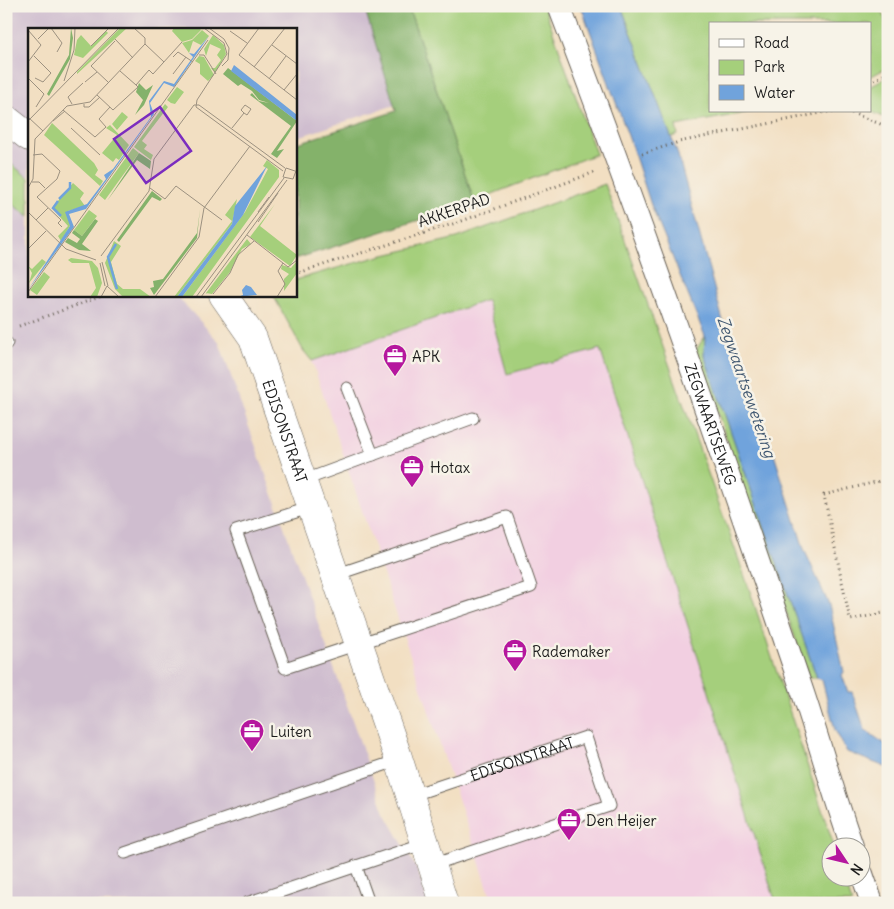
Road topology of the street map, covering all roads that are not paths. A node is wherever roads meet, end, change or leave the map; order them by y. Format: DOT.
graph roads {
  1 [pos="558,6"];
  2 [pos="6,119"];
  3 [pos="28,136"];
  4 [pos="224,296"];
  5 [pos="347,388"];
  6 [pos="473,418"];
  7 [pos="373,455"];
  8 [pos="302,481"];
  9 [pos="312,507"];
  10 [pos="335,575"];
  11 [pos="359,644"];
  12 [pos="399,760"];
  13 [pos="410,796"];
  14 [pos="848,836"];
  15 [pos="125,853"];
  16 [pos="429,854"];
  17 [pos="356,866"];
  18 [pos="866,886"];
  19 [pos="247,903"];
  20 [pos="369,903"];
  21 [pos="444,903"];
  22 [pos="872,903"];
  1 -- 14 [label="street, ZEGWAARTSEWEG"];
  2 -- 3 [label="street"];
  4 -- 8 [label="street, EDISONSTRAAT"];
  5 -- 7 [label="lane"];
  6 -- 7 [label="lane"];
  7 -- 8 [label="lane"];
  8 -- 9 [label="street, EDISONSTRAAT"];
  9 -- 10 [label="street, EDISONSTRAAT"];
  9 -- 11 [label="lane"];
  10 -- 11 [label="street, EDISONSTRAAT"];
  10 -- 11 [label="lane"];
  11 -- 12 [label="street, EDISONSTRAAT"];
  12 -- 13 [label="street, EDISONSTRAAT"];
  12 -- 15 [label="lane"];
  13 -- 16 [label="street, EDISONSTRAAT"];
  13 -- 16 [label="lane, EDISONSTRAAT"];
  16 -- 17 [label="lane"];
  16 -- 21 [label="street, EDISONSTRAAT"];
  17 -- 19 [label="lane"];
  17 -- 20 [label="lane"];
  18 -- 22 [label="street"];
}
